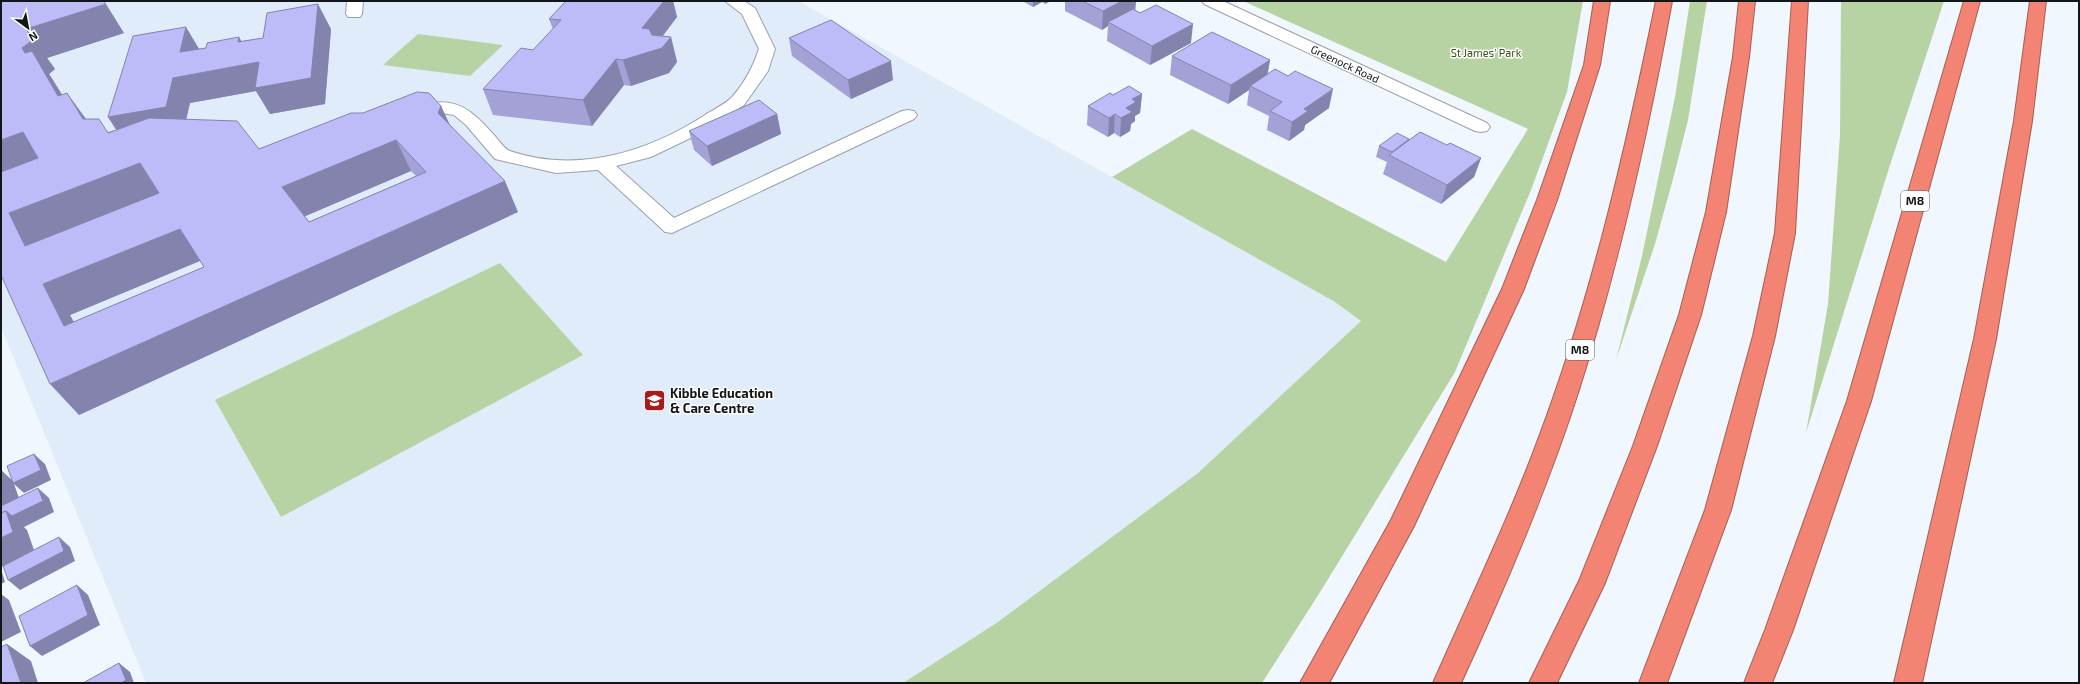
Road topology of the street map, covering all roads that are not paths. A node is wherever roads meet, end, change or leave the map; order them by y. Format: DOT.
graph roads {
  1 [pos="733,1"];
  2 [pos="1210,1"];
  3 [pos="1602,1"];
  4 [pos="1664,1"];
  5 [pos="1747,1"];
  6 [pos="1972,1"];
  7 [pos="2038,1"];
  8 [pos="1801,6"];
  9 [pos="908,115"];
  10 [pos="399,117"];
  11 [pos="1481,127"];
  12 [pos="602,164"];
  13 [pos="1314,683"];
  14 [pos="1447,683"];
  15 [pos="1543,683"];
  16 [pos="1653,683"];
  17 [pos="1758,683"];
  18 [pos="1908,683"];
  1 -- 12 [label="street"];
  2 -- 11 [label="street, Greenock Road"];
  3 -- 13 [label="highway"];
  4 -- 14 [label="highway, M8"];
  5 -- 15 [label="highway"];
  6 -- 17 [label="highway, M8"];
  7 -- 18 [label="highway"];
  8 -- 16 [label="highway"];
  9 -- 12 [label="street"];
  10 -- 12 [label="street"];
}
